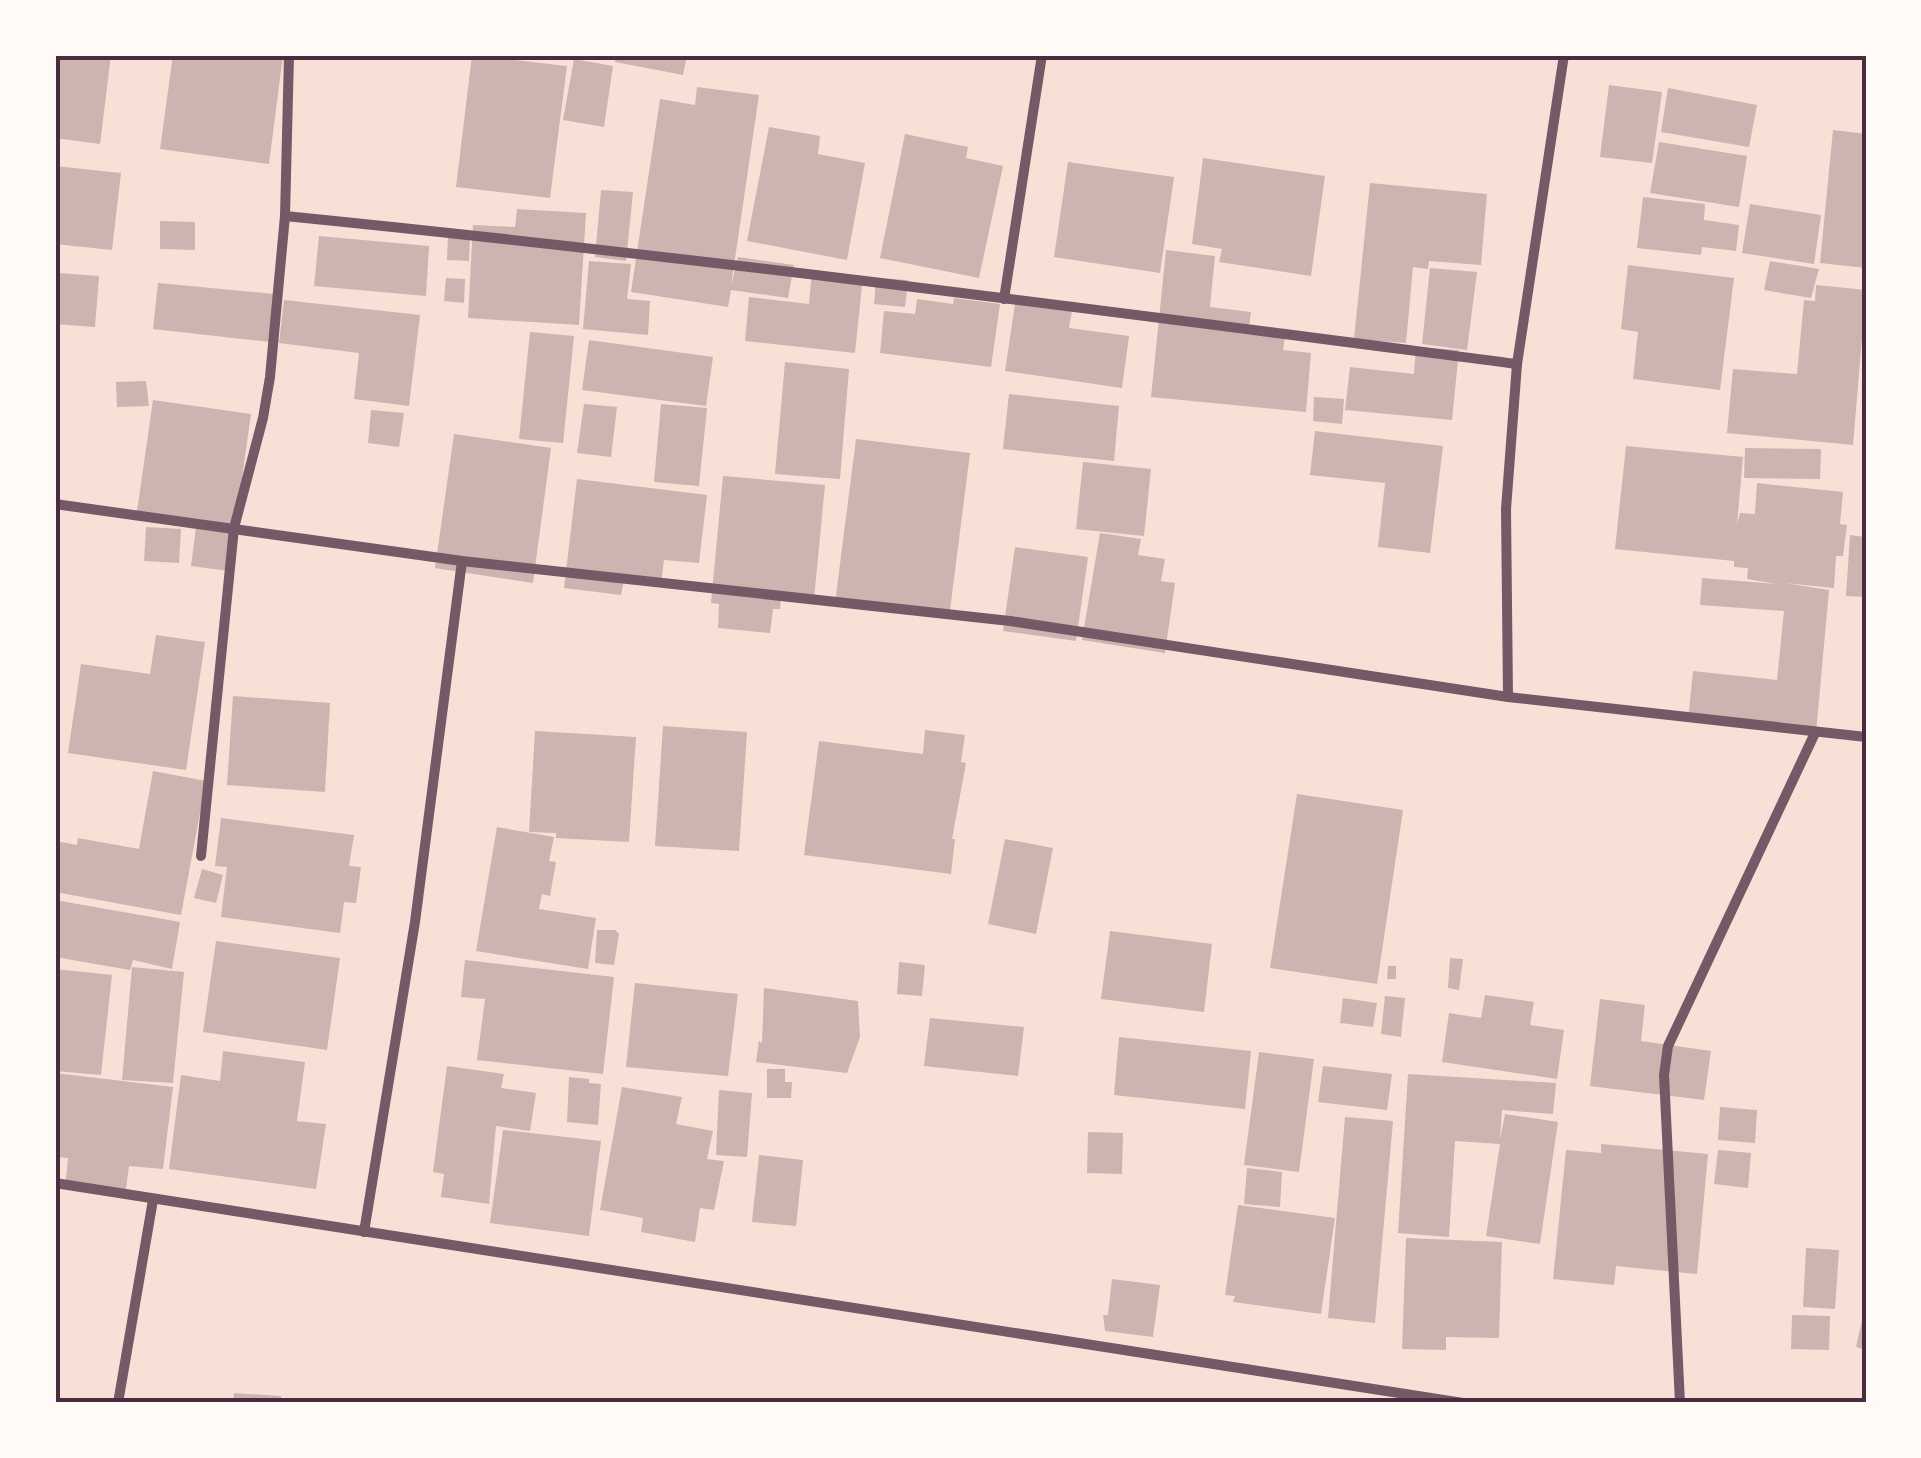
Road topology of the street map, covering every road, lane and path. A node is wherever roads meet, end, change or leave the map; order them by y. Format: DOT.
graph roads {
  1 [pos="289,55"];
  2 [pos="1042,55"];
  3 [pos="1564,55"];
  4 [pos="285,216"];
  5 [pos="1004,299"];
  6 [pos="1518,364"];
  7 [pos="55,504"];
  8 [pos="234,528"];
  9 [pos="462,561"];
  10 [pos="1508,697"];
  11 [pos="1815,733"];
  12 [pos="1866,736"];
  13 [pos="201,856"];
  14 [pos="55,1183"];
  15 [pos="154,1200"];
  16 [pos="364,1232"];
  17 [pos="118,1403"];
  18 [pos="1463,1403"];
  19 [pos="1680,1403"];
  1 -- 4 [label="street"];
  2 -- 5 [label="street"];
  3 -- 6 [label="street"];
  4 -- 5 [label="street"];
  4 -- 8 [label="street"];
  5 -- 6 [label="street"];
  6 -- 10 [label="street"];
  7 -- 8 [label="street"];
  8 -- 9 [label="street"];
  8 -- 13 [label="street"];
  9 -- 10 [label="street"];
  9 -- 16 [label="street"];
  10 -- 11 [label="street"];
  11 -- 12 [label="street"];
  11 -- 19 [label="street"];
  14 -- 15 [label="street"];
  15 -- 16 [label="street"];
  15 -- 17 [label="street"];
  16 -- 18 [label="street"];
}
